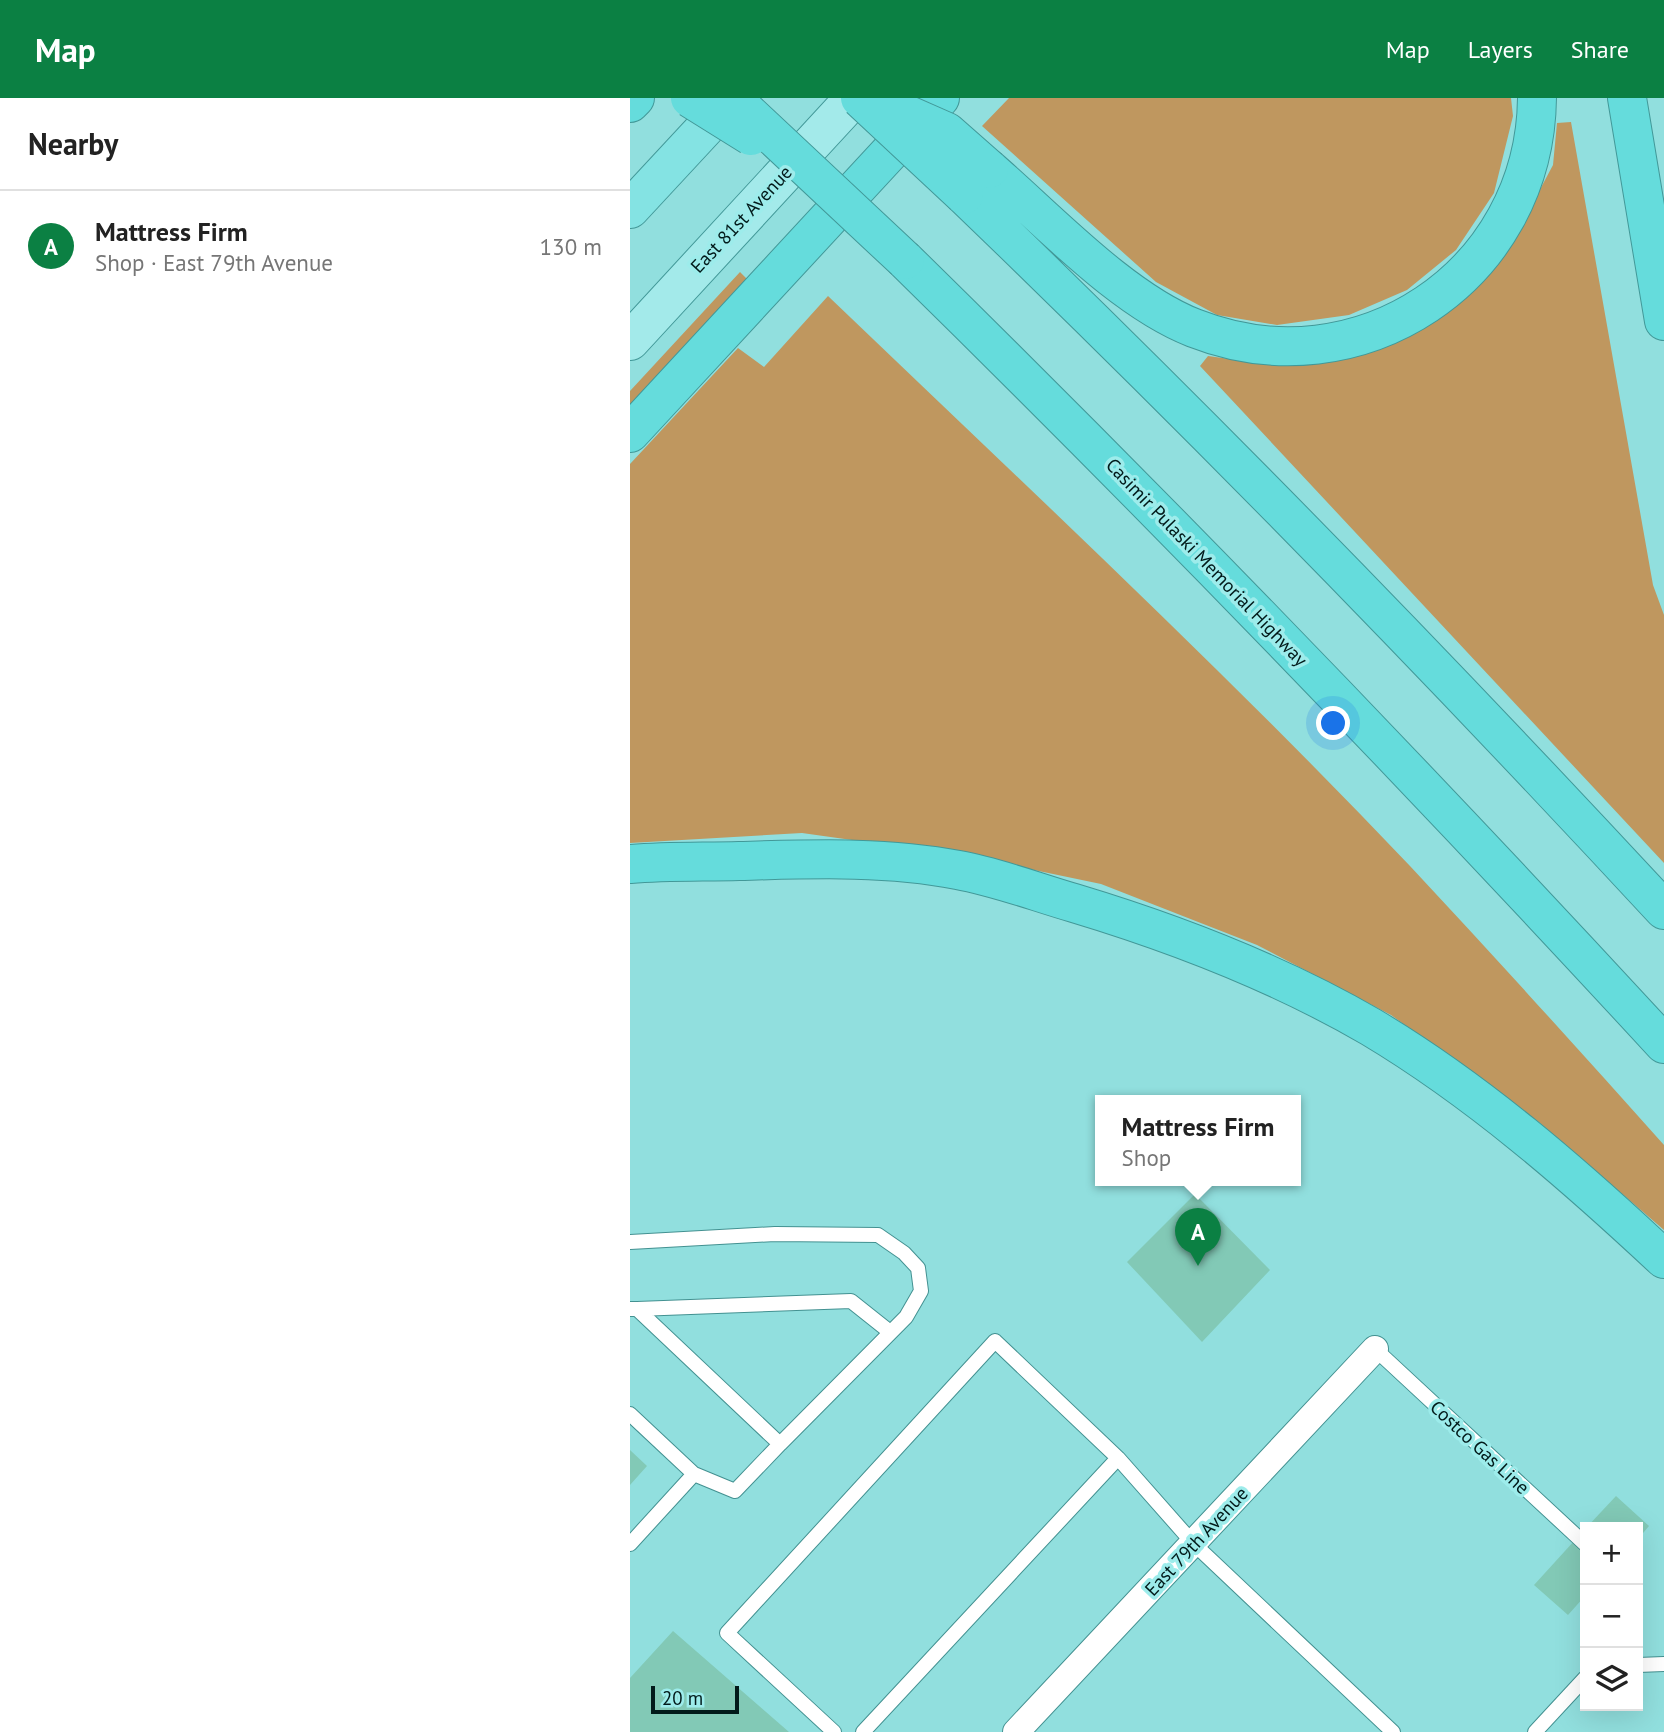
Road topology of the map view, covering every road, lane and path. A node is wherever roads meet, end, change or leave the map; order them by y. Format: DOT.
graph roads {
  1 [pos="635,98"];
  2 [pos="690,98"];
  3 [pos="732,98"];
  4 [pos="854,98"];
  5 [pos="860,98"];
  6 [pos="870,98"];
  7 [pos="940,98"];
  8 [pos="1537,98"];
  9 [pos="1627,98"];
  10 [pos="630,103"];
  11 [pos="824,182"];
  12 [pos="977,182"];
  13 [pos="630,209"];
  14 [pos="1664,321"];
  15 [pos="630,341"];
  16 [pos="630,433"];
  17 [pos="630,864"];
  18 [pos="1664,911"];
  19 [pos="1664,1044"];
  20 [pos="630,1242"];
  21 [pos="1664,1259"];
  22 [pos="634,1309"];
  23 [pos="890,1332"];
  24 [pos="1375,1349"];
  25 [pos="630,1414"];
  26 [pos="780,1444"];
  27 [pos="1118,1458"];
  28 [pos="694,1474"];
  29 [pos="1580,1539"];
  30 [pos="1193,1543"];
  31 [pos="630,1544"];
  32 [pos="1664,1664"];
  33 [pos="1643,1665"];
  34 [pos="1580,1683"];
  35 [pos="834,1732"];
  36 [pos="863,1732"];
  37 [pos="1016,1732"];
  38 [pos="1393,1732"];
  39 [pos="1535,1732"];
  1 -- 10 [label="highway"];
  2 -- 11 [label="highway, bridge"];
  3 -- 11 [label="highway, Casimir Pulaski Memorial Highway, bridge"];
  3 -- 13 [label="highway"];
  4 -- 15 [label="main road, East 81st Avenue"];
  5 -- 12 [label="highway, bridge"];
  6 -- 12 [label="highway, bridge"];
  7 -- 16 [label="highway"];
  8 -- 12 [label="highway"];
  9 -- 14 [label="highway"];
  11 -- 19 [label="highway, Casimir Pulaski Memorial Highway, bridge"];
  12 -- 18 [label="highway"];
  17 -- 21 [label="highway"];
  20 -- 23 [label="lane"];
  22 -- 23 [label="lane"];
  22 -- 26 [label="lane"];
  23 -- 26 [label="lane"];
  24 -- 29 [label="lane, Costco Gas Line"];
  24 -- 30 [label="street, East 79th Avenue"];
  25 -- 28 [label="lane"];
  26 -- 28 [label="lane"];
  27 -- 30 [label="lane"];
  27 -- 35 [label="lane"];
  27 -- 36 [label="lane"];
  28 -- 31 [label="lane"];
  30 -- 37 [label="street, East 79th Avenue"];
  30 -- 38 [label="lane"];
  32 -- 33 [label="lane"];
  34 -- 39 [label="lane"];
}
